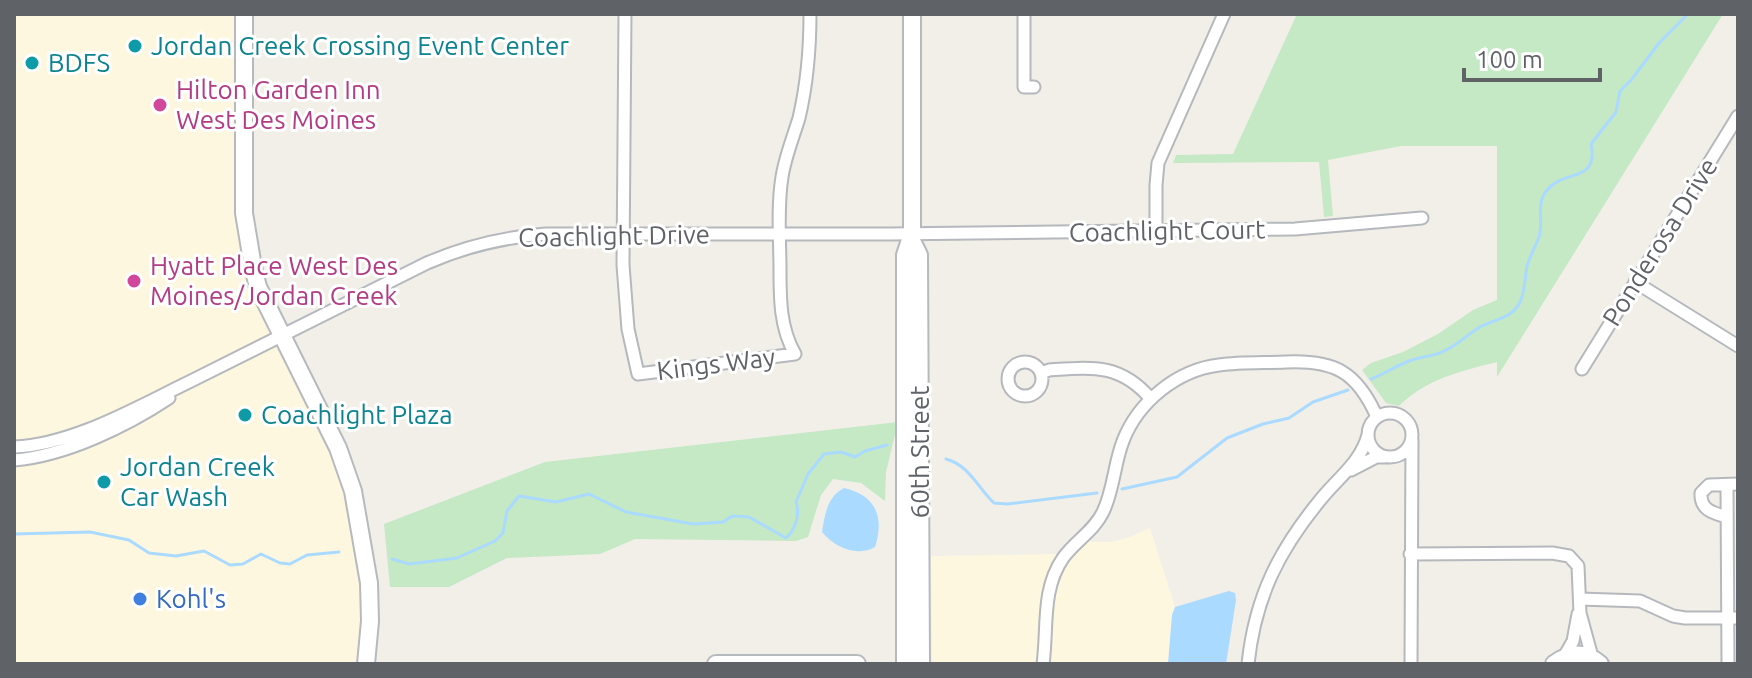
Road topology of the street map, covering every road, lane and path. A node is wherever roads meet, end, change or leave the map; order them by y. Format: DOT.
graph roads {
  1 [pos="244,14"];
  2 [pos="625,14"];
  3 [pos="810,14"];
  4 [pos="912,14"];
  5 [pos="1024,14"];
  6 [pos="1224,14"];
  7 [pos="1034,87"];
  8 [pos="1738,116"];
  9 [pos="1422,218"];
  10 [pos="1156,231"];
  11 [pos="623,235"];
  12 [pos="780,235"];
  13 [pos="912,237"];
  14 [pos="1635,282"];
  15 [pos="282,336"];
  16 [pos="1738,346"];
  17 [pos="1582,369"];
  18 [pos="1042,373"];
  19 [pos="202,375"];
  20 [pos="1151,399"];
  21 [pos="1377,417"];
  22 [pos="1368,435"];
  23 [pos="1412,440"];
  24 [pos="14,447"];
  25 [pos="1387,457"];
  26 [pos="14,460"];
  27 [pos="1347,472"];
  28 [pos="1732,484"];
  29 [pos="1410,485"];
  30 [pos="1727,517"];
  31 [pos="1410,554"];
  32 [pos="1580,602"];
  33 [pos="1733,618"];
  34 [pos="1559,660"];
  35 [pos="1596,661"];
  36 [pos="366,664"];
  37 [pos="716,664"];
  38 [pos="857,664"];
  39 [pos="905,664"];
  40 [pos="921,664"];
  41 [pos="1043,664"];
  42 [pos="1248,664"];
  43 [pos="1411,664"];
  44 [pos="1728,664"];
  1 -- 15 [label="street"];
  2 -- 11 [label="street"];
  3 -- 12 [label="street"];
  4 -- 13 [label="street, 60th Street"];
  5 -- 7 [label="street"];
  6 -- 10 [label="street"];
  8 -- 14 [label="street, Ponderosa Drive"];
  9 -- 10 [label="street, Coachlight Court"];
  10 -- 13 [label="street, Coachlight Court"];
  11 -- 12 [label="street, Coachlight Drive"];
  11 -- 12 [label="street, Kings Way"];
  11 -- 15 [label="street, Coachlight Drive"];
  12 -- 13 [label="street, Coachlight Drive"];
  13 -- 39 [label="street, 60th Street"];
  13 -- 40 [label="street, 60th Street"];
  14 -- 16 [label="street"];
  14 -- 17 [label="street, Ponderosa Drive"];
  15 -- 19 [label="street, Coachlight Drive"];
  15 -- 36 [label="street"];
  18 -- 20 [label="street"];
  19 -- 24 [label="street, Coachlight Drive"];
  19 -- 26 [label="street, Coachlight Drive"];
  20 -- 21 [label="street"];
  20 -- 41 [label="street"];
  21 -- 22 [label="street"];
  21 -- 23 [label="street"];
  22 -- 25 [label="street"];
  22 -- 27 [label="street"];
  23 -- 25 [label="street"];
  23 -- 29 [label="street"];
  25 -- 27 [label="street"];
  25 -- 29 [label="street"];
  27 -- 42 [label="street"];
  28 -- 30 [label="street"];
  28 -- 30 [label="street"];
  29 -- 31 [label="street"];
  30 -- 33 [label="street"];
  31 -- 32 [label="street"];
  31 -- 43 [label="street"];
  32 -- 33 [label="street"];
  32 -- 34 [label="street"];
  32 -- 35 [label="street"];
  33 -- 44 [label="street"];
  34 -- 35 [label="street"];
  37 -- 38 [label="street"];
}
